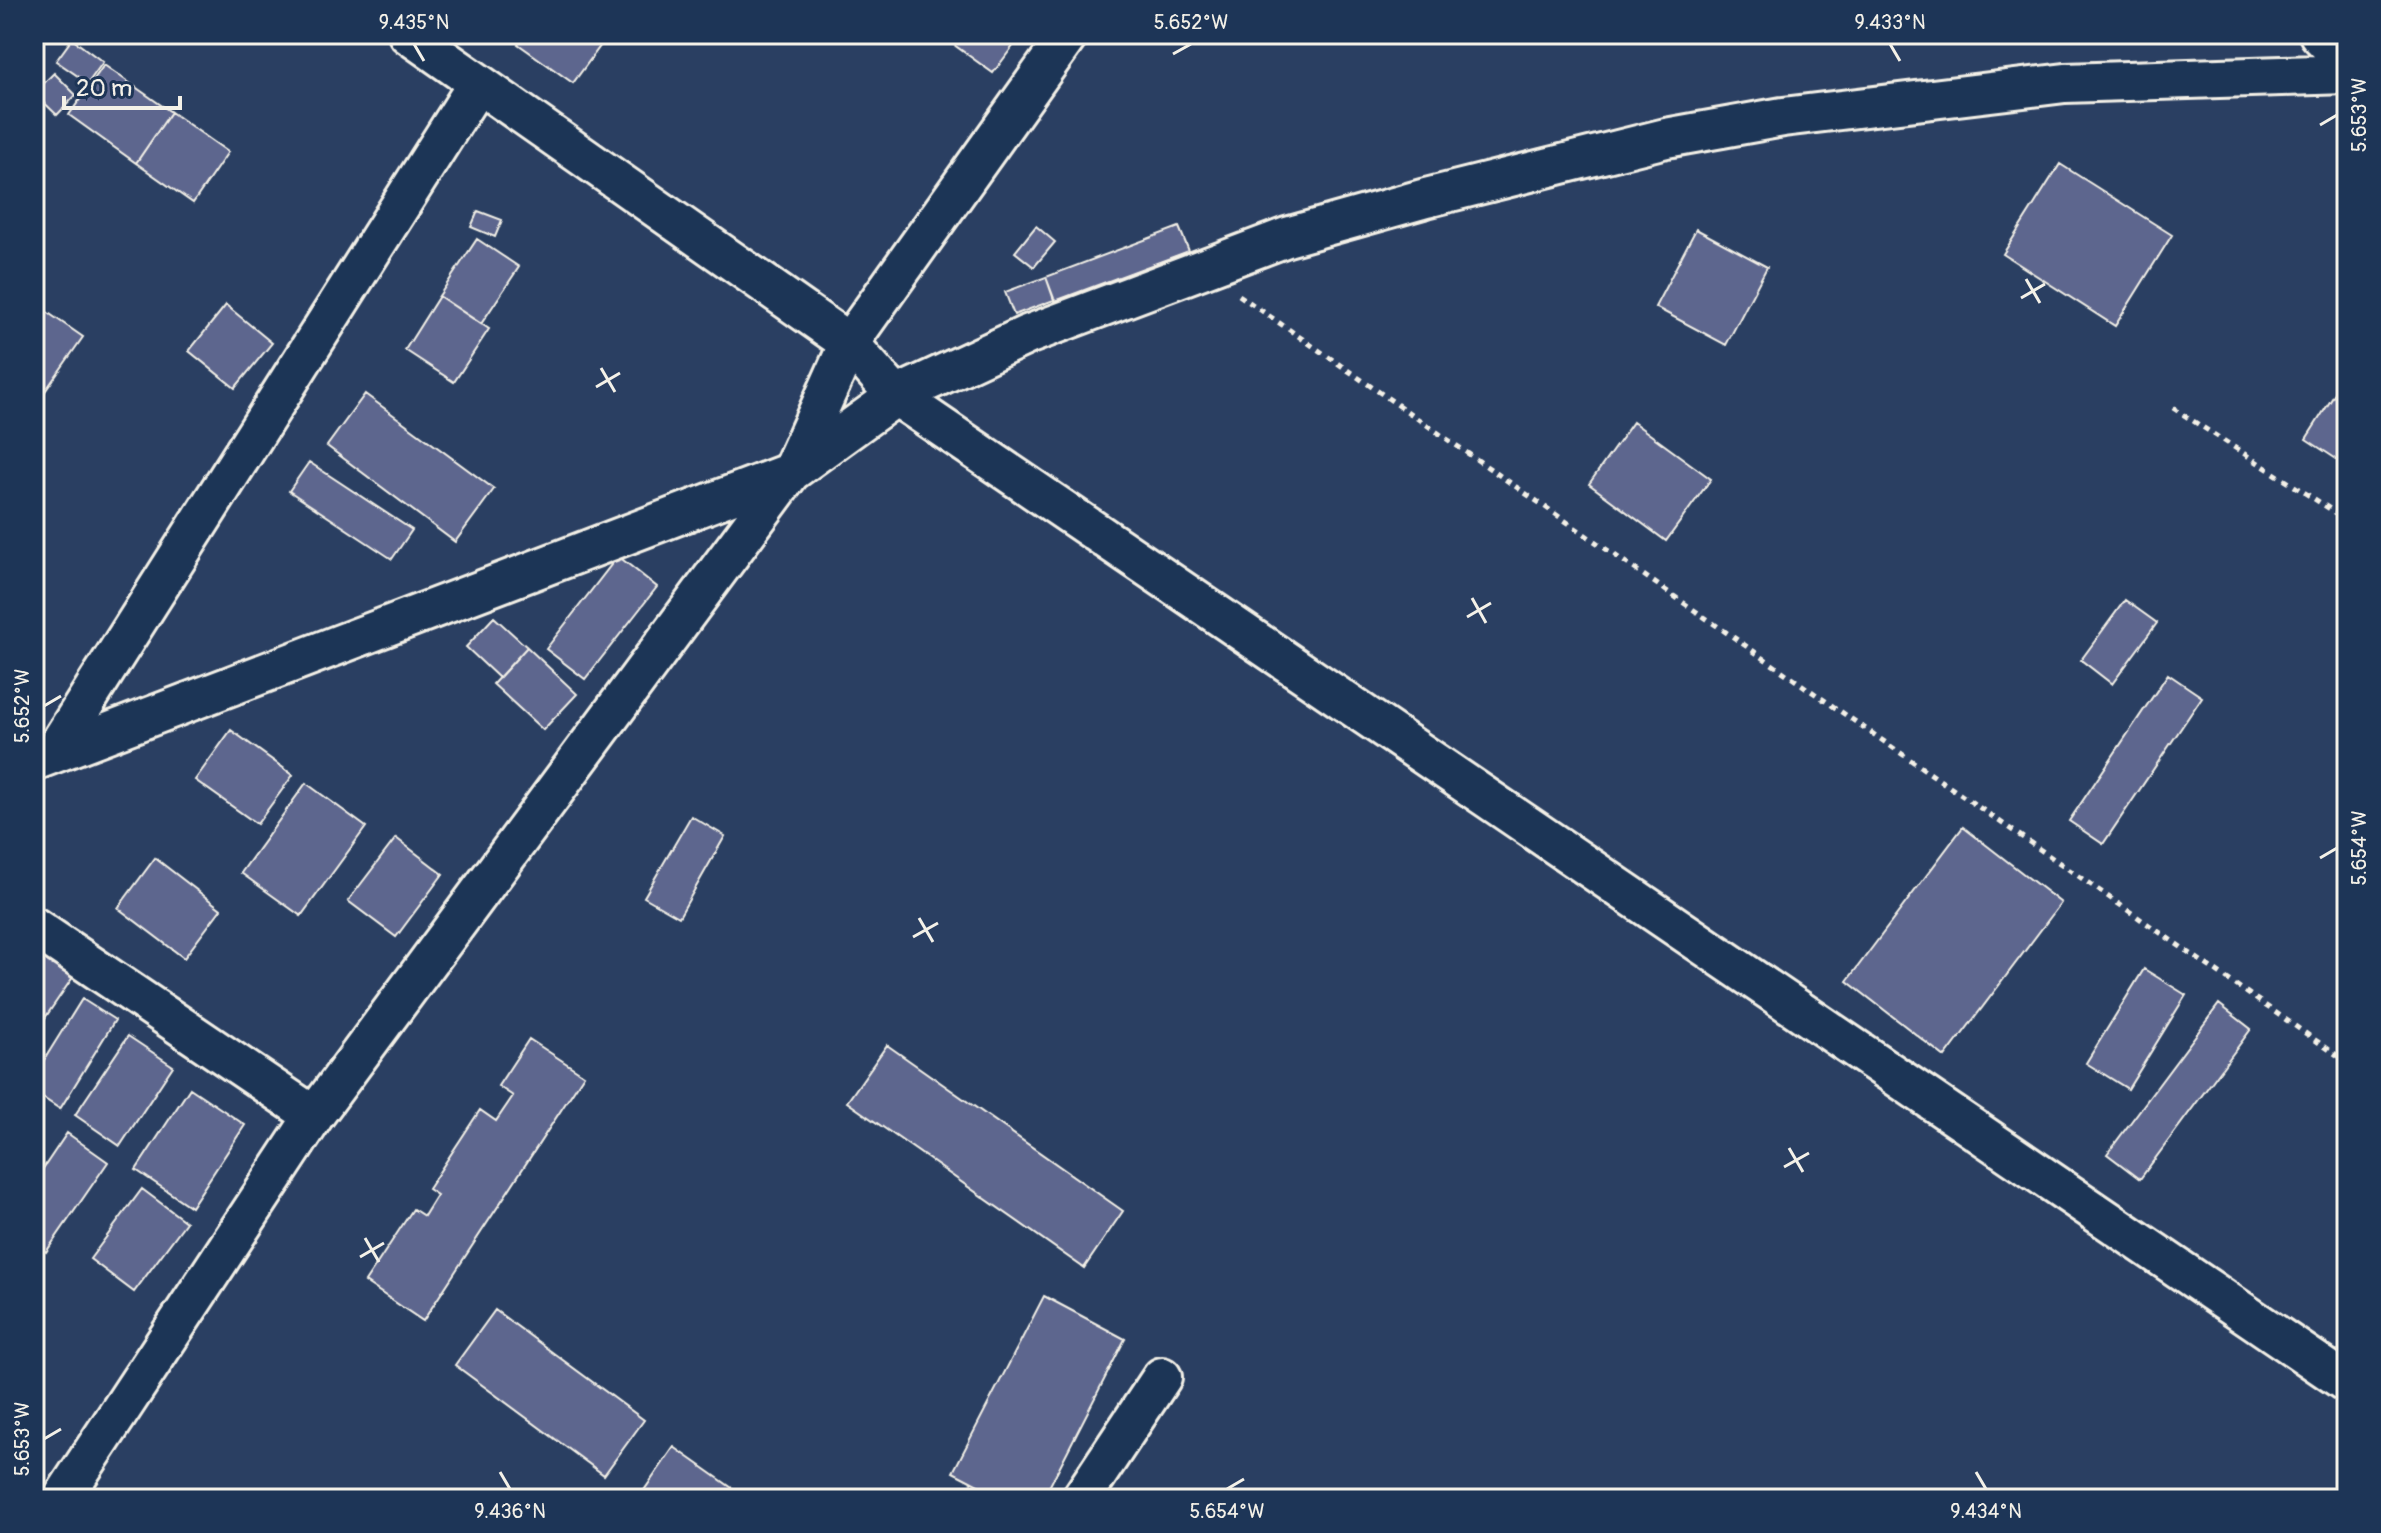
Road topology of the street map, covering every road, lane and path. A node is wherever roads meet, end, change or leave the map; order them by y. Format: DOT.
graph roads {
  1 [pos="408,34"];
  2 [pos="1069,34"];
  3 [pos="2319,34"];
  4 [pos="2347,63"];
  5 [pos="2347,74"];
  6 [pos="478,83"];
  7 [pos="1202,269"];
  8 [pos="849,343"];
  9 [pos="896,396"];
  10 [pos="2173,408"];
  11 [pos="791,472"];
  12 [pos="2347,520"];
  13 [pos="44,757"];
  14 [pos="34,927"];
  15 [pos="2347,1062"];
  16 [pos="314,1116"];
  17 [pos="1162,1377"];
  18 [pos="2347,1383"];
  19 [pos="62,1499"];
  20 [pos="1081,1499"];
  1 -- 6 [label="street"];
  2 -- 8 [label="street"];
  3 -- 4 [label="street"];
  5 -- 7 [label="street"];
  6 -- 8 [label="street"];
  6 -- 13 [label="street"];
  7 -- 9 [label="street"];
  7 -- 15 [label="path"];
  8 -- 9 [label="street"];
  8 -- 11 [label="street"];
  9 -- 11 [label="street"];
  9 -- 18 [label="street"];
  10 -- 12 [label="path"];
  11 -- 13 [label="street"];
  11 -- 16 [label="street"];
  14 -- 16 [label="street"];
  16 -- 19 [label="street"];
  17 -- 20 [label="street"];
}
